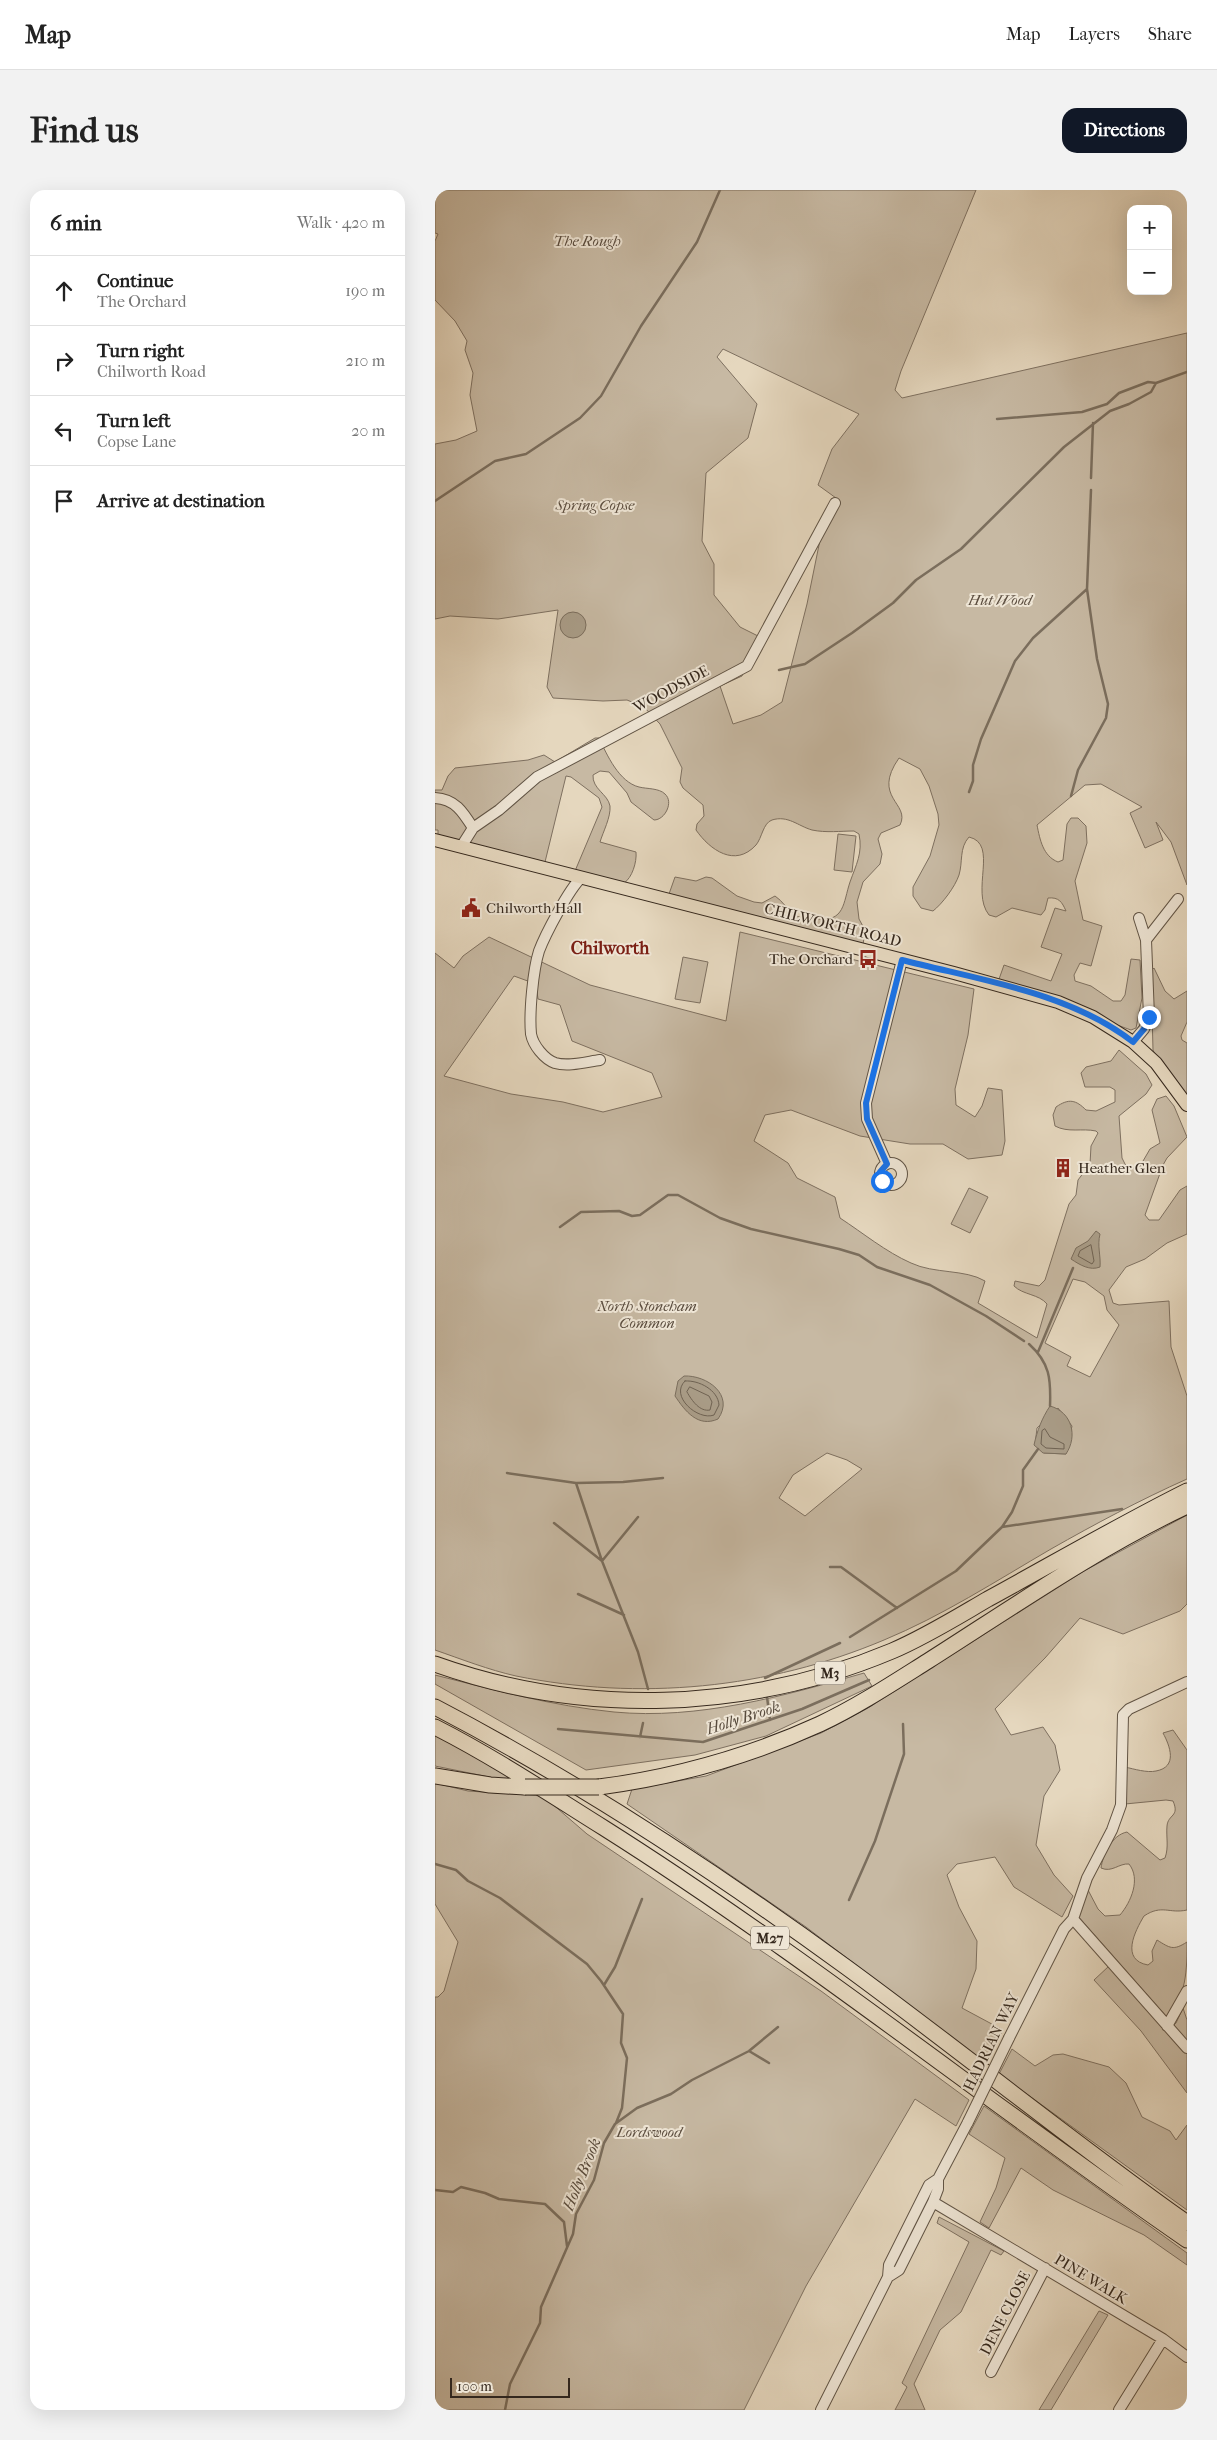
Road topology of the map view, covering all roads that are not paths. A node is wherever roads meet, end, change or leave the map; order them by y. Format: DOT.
graph roads {
  1 [pos="835,503"];
  2 [pos="435,798"];
  3 [pos="473,828"];
  4 [pos="435,840"];
  5 [pos="461,847"];
  6 [pos="581,878"];
  7 [pos="1178,899"];
  8 [pos="1139,918"];
  9 [pos="1147,940"];
  10 [pos="902,960"];
  11 [pos="1133,1042"];
  12 [pos="600,1060"];
  13 [pos="1187,1105"];
  14 [pos="887,1164"];
  15 [pos="1187,1491"];
  16 [pos="1187,1506"];
  17 [pos="435,1664"];
  18 [pos="1187,1682"];
  19 [pos="435,1707"];
  20 [pos="435,1727"];
  21 [pos="435,1776"];
  22 [pos="1073,1919"];
  23 [pos="1187,1991"];
  24 [pos="1167,2026"];
  25 [pos="1187,2048"];
  26 [pos="938,2179"];
  27 [pos="933,2202"];
  28 [pos="1187,2223"];
  29 [pos="1187,2240"];
  30 [pos="1045,2268"];
  31 [pos="888,2277"];
  32 [pos="1163,2339"];
  33 [pos="1187,2357"];
  34 [pos="991,2372"];
  35 [pos="821,2410"];
  36 [pos="1119,2410"];
  1 -- 3 [label="street, WOODSIDE"];
  2 -- 3 [label="street"];
  3 -- 5 [label="street, WOODSIDE"];
  4 -- 5 [label="main road, CHILWORTH ROAD"];
  5 -- 6 [label="main road, CHILWORTH ROAD"];
  6 -- 10 [label="main road, CHILWORTH ROAD"];
  6 -- 12 [label="street"];
  7 -- 9 [label="street"];
  8 -- 9 [label="street"];
  9 -- 11 [label="street"];
  10 -- 11 [label="main road, CHILWORTH ROAD"];
  10 -- 14 [label="street"];
  11 -- 13 [label="main road, CHILWORTH ROAD"];
  15 -- 17 [label="highway, M3"];
  16 -- 21 [label="highway, bridge"];
  18 -- 22 [label="street, HADRIAN WAY"];
  19 -- 28 [label="highway, M27"];
  20 -- 29 [label="highway, M27"];
  22 -- 24 [label="street"];
  22 -- 26 [label="street, HADRIAN WAY, bridge"];
  23 -- 24 [label="street"];
  24 -- 25 [label="street"];
  26 -- 27 [label="street, HADRIAN WAY"];
  26 -- 31 [label="street, HADRIAN WAY"];
  27 -- 30 [label="street, PINE WALK"];
  27 -- 31 [label="street, HADRIAN WAY"];
  30 -- 32 [label="street, PINE WALK"];
  30 -- 34 [label="street, DENE CLOSE"];
  31 -- 35 [label="street, HADRIAN WAY"];
  32 -- 33 [label="street, PINE WALK"];
  32 -- 36 [label="street"];
}
